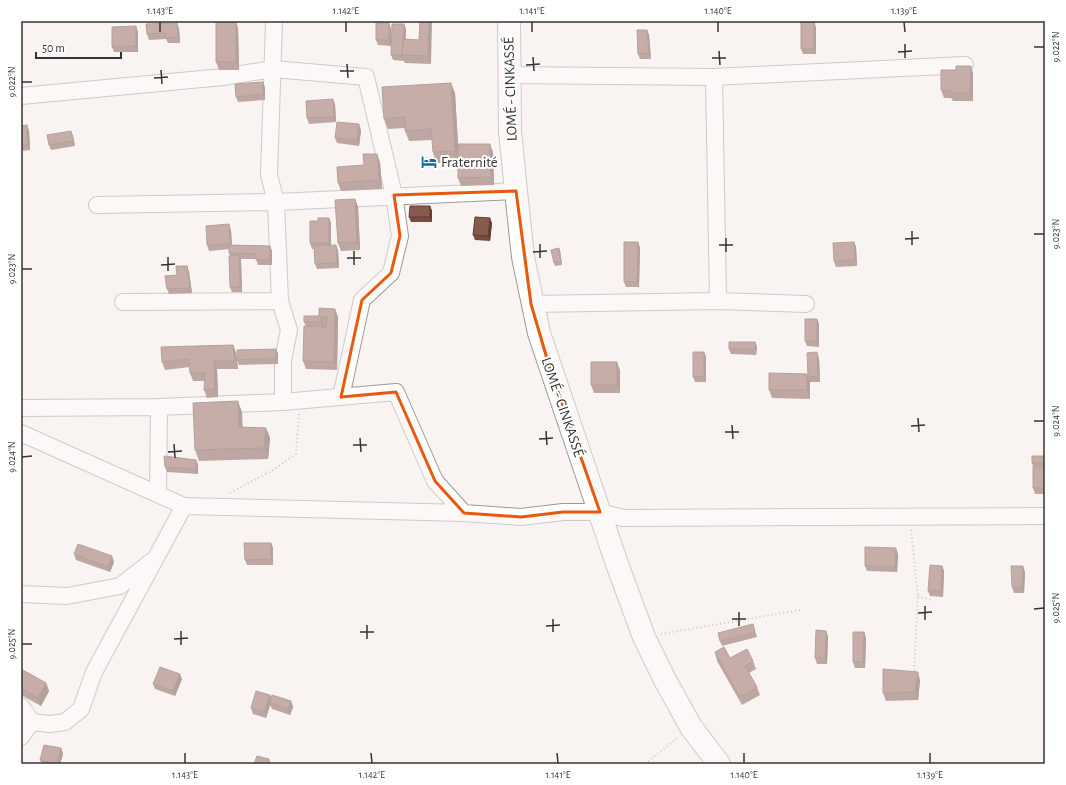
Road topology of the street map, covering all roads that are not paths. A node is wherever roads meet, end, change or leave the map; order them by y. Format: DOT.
graph roads {
  1 [pos="274,21"];
  2 [pos="509,21"];
  3 [pos="965,65"];
  4 [pos="272,69"];
  5 [pos="508,75"];
  6 [pos="714,77"];
  7 [pos="21,96"];
  8 [pos="516,191"];
  9 [pos="394,196"];
  10 [pos="276,202"];
  11 [pos="97,205"];
  12 [pos="718,301"];
  13 [pos="123,302"];
  14 [pos="280,302"];
  15 [pos="532,304"];
  16 [pos="806,304"];
  17 [pos="341,397"];
  18 [pos="283,402"];
  19 [pos="159,407"];
  20 [pos="21,408"];
  21 [pos="21,433"];
  22 [pos="158,493"];
  23 [pos="184,506"];
  24 [pos="600,512"];
  25 [pos="464,513"];
  26 [pos="1045,516"];
  27 [pos="156,558"];
  28 [pos="21,594"];
  29 [pos="21,706"];
  30 [pos="32,722"];
  31 [pos="21,737"];
  32 [pos="719,764"];
  1 -- 4 [label="street"];
  2 -- 5 [label="highway, LOMÉ - CINKASSÉ"];
  3 -- 6 [label="street"];
  4 -- 7 [label="street"];
  4 -- 9 [label="street"];
  4 -- 10 [label="street"];
  5 -- 6 [label="street"];
  5 -- 8 [label="highway, LOMÉ - CINKASSÉ"];
  6 -- 12 [label="street"];
  8 -- 9 [label="street"];
  8 -- 15 [label="highway, LOMÉ - CINKASSÉ"];
  9 -- 10 [label="street"];
  9 -- 17 [label="street"];
  10 -- 11 [label="street"];
  10 -- 14 [label="street"];
  12 -- 15 [label="street"];
  12 -- 16 [label="street"];
  13 -- 14 [label="street"];
  14 -- 18 [label="street"];
  15 -- 24 [label="highway, LOMÉ - CINKASSÉ"];
  17 -- 18 [label="street"];
  17 -- 25 [label="street"];
  18 -- 19 [label="street"];
  19 -- 20 [label="street"];
  19 -- 22 [label="street"];
  21 -- 22 [label="street"];
  22 -- 23 [label="street"];
  23 -- 25 [label="street"];
  23 -- 27 [label="street"];
  24 -- 25 [label="street"];
  24 -- 26 [label="street"];
  24 -- 32 [label="highway, LOMÉ - CINKASSÉ"];
  27 -- 28 [label="street"];
  27 -- 30 [label="street"];
  29 -- 30 [label="street"];
  30 -- 31 [label="street"];
}
